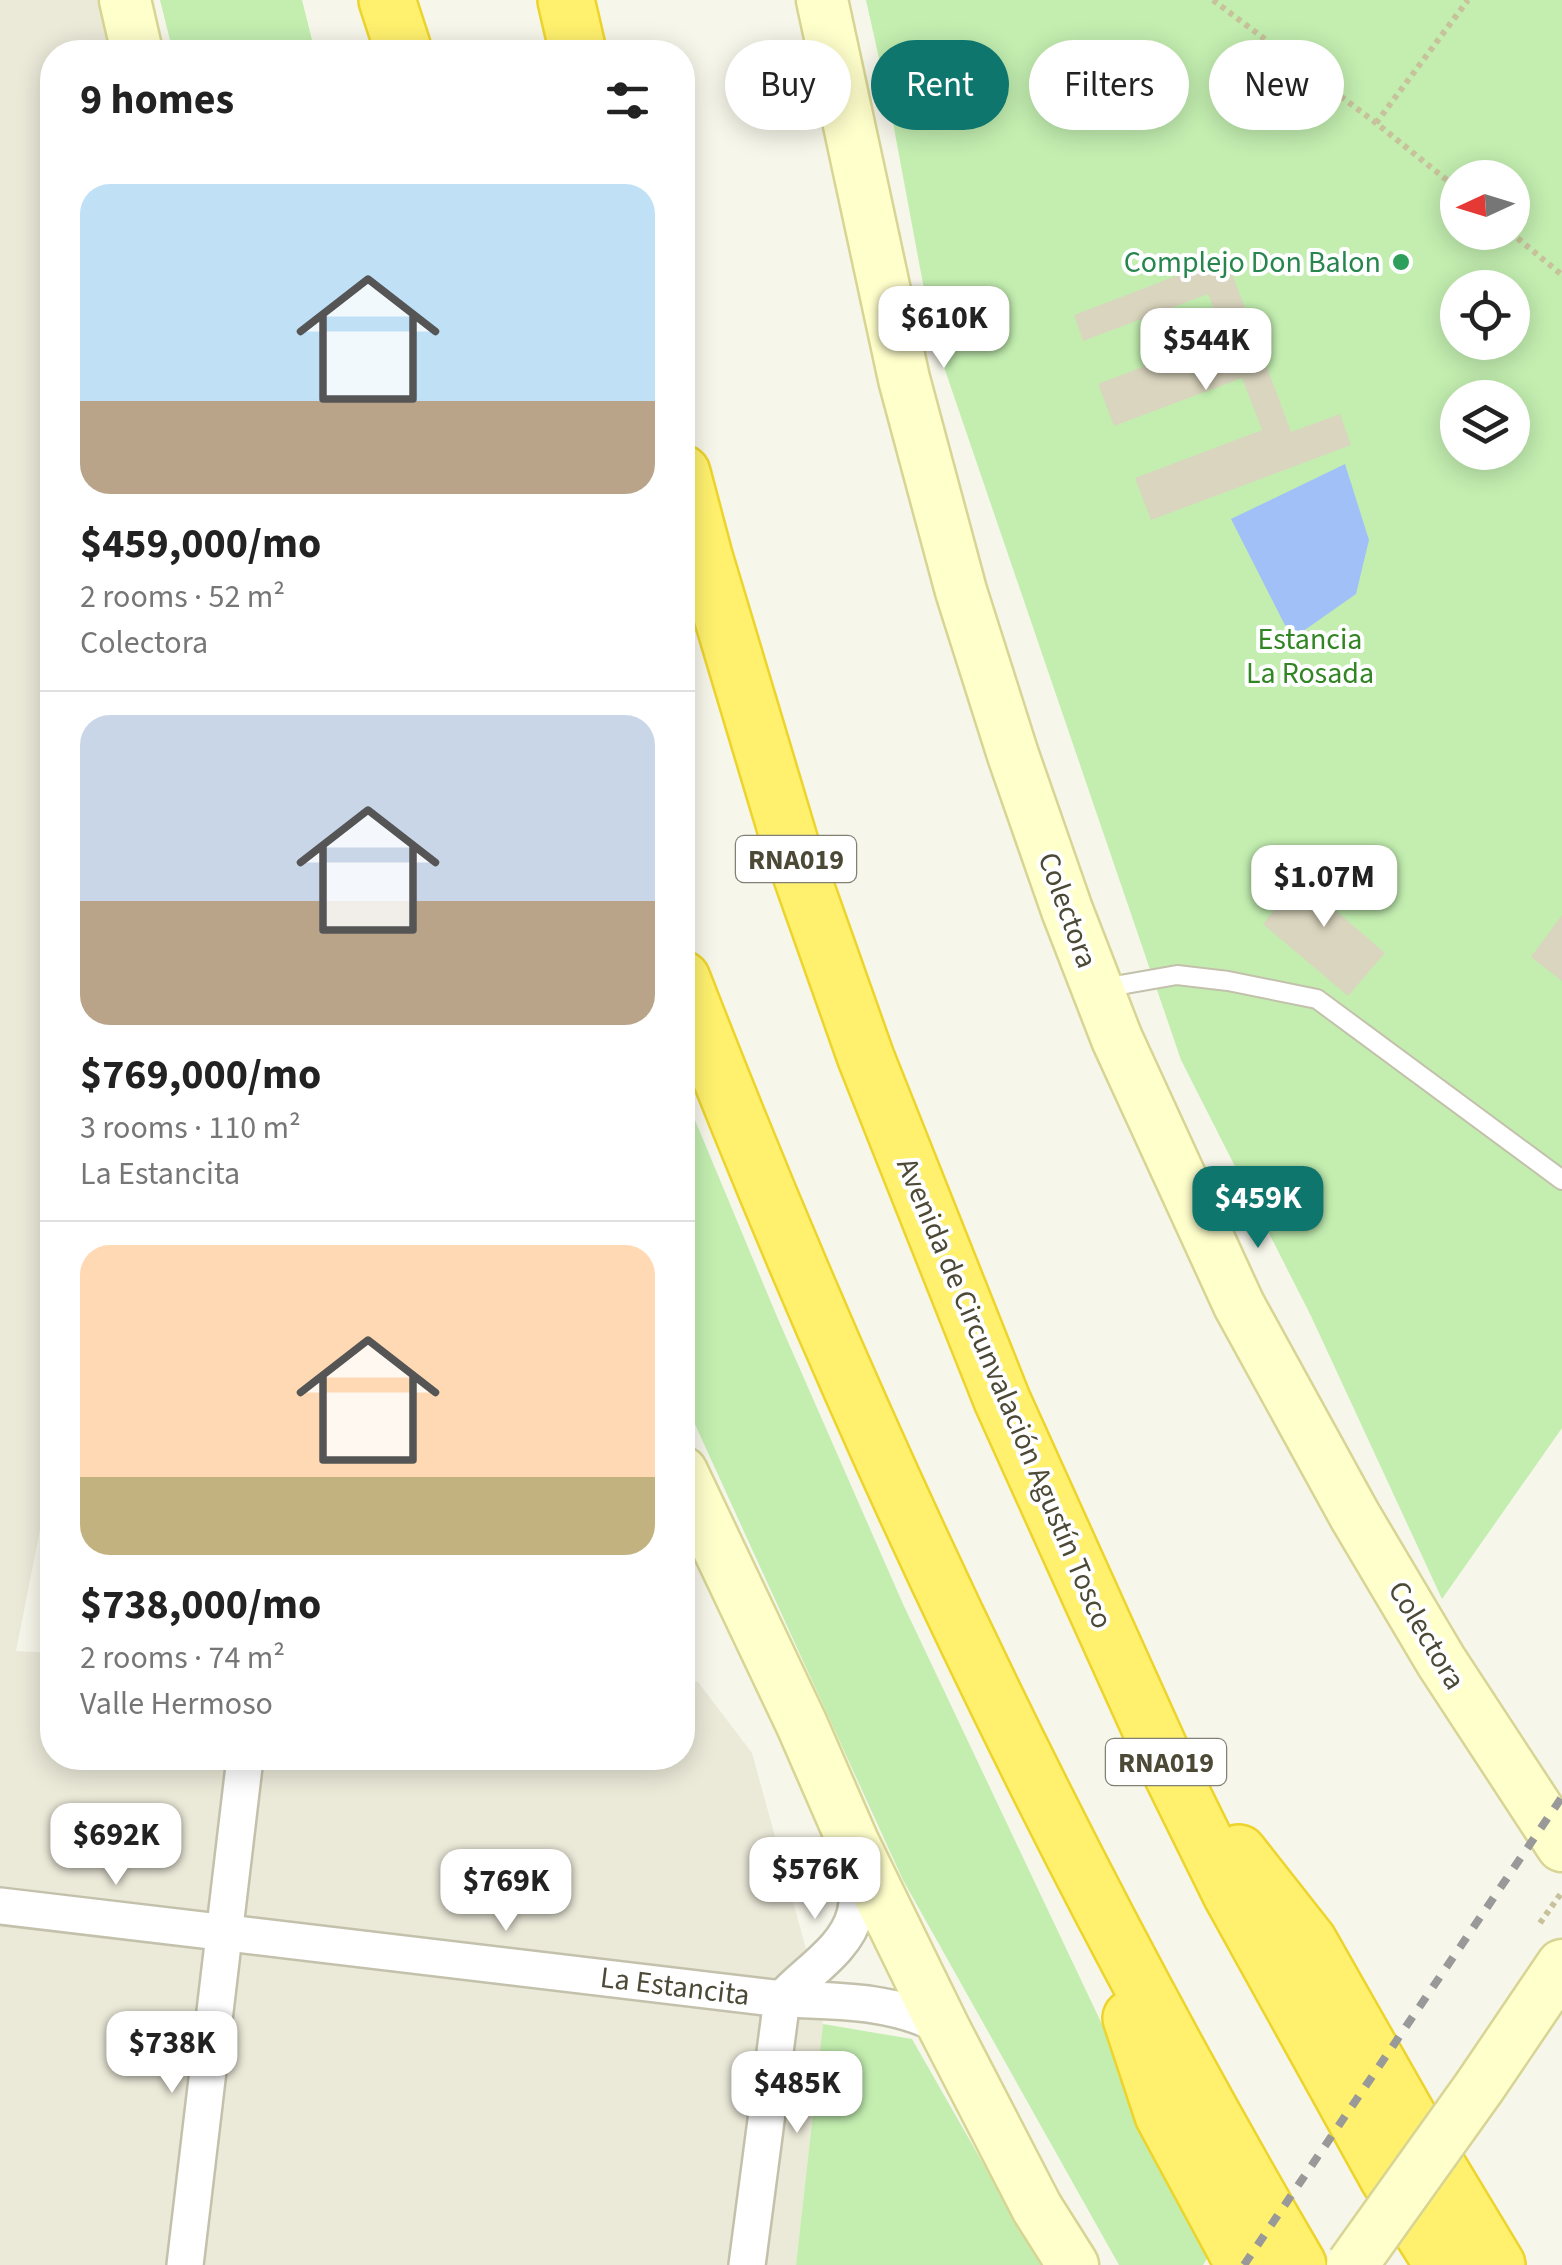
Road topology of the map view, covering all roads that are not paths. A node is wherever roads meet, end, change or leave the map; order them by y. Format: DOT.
graph roads {
  1 [pos="125,0"];
  2 [pos="391,0"];
  3 [pos="566,0"];
  4 [pos="574,0"];
  5 [pos="822,0"];
  6 [pos="133,40"];
  7 [pos="402,40"];
  8 [pos="575,40"];
  9 [pos="577,40"];
  10 [pos="695,522"];
  11 [pos="1098,988"];
  12 [pos="695,1011"];
  13 [pos="1562,1180"];
  14 [pos="695,1499"];
  15 [pos="1161,1752"];
  16 [pos="243,1770"];
  17 [pos="853,1842"];
  18 [pos="1562,1846"];
  19 [pos="1080,1864"];
  20 [pos="0,1906"];
  21 [pos="224,1934"];
  22 [pos="1562,1965"];
  23 [pos="782,1998"];
  24 [pos="944,2028"];
  25 [pos="185,2265"];
  26 [pos="748,2265"];
  27 [pos="1073,2265"];
  28 [pos="1244,2265"];
  29 [pos="1298,2265"];
  30 [pos="1352,2265"];
  31 [pos="1443,2265"];
  32 [pos="1498,2265"];
  1 -- 6 [label="main road"];
  2 -- 7 [label="highway"];
  3 -- 8 [label="highway"];
  4 -- 9 [label="highway"];
  5 -- 11 [label="main road, Colectora"];
  10 -- 15 [label="highway, Avenida de Circunvalación Agustín Tosco / RNA019"];
  11 -- 13 [label="lane"];
  11 -- 18 [label="main road, Colectora"];
  12 -- 19 [label="highway"];
  14 -- 17 [label="main road"];
  15 -- 31 [label="highway, Avenida de Circunvalación Agustín Tosco / RNA019"];
  15 -- 32 [label="highway"];
  16 -- 21 [label="street"];
  17 -- 23 [label="street"];
  17 -- 24 [label="main road"];
  19 -- 28 [label="highway"];
  19 -- 29 [label="highway"];
  20 -- 21 [label="street, La Estancita"];
  21 -- 23 [label="street, La Estancita"];
  21 -- 25 [label="street"];
  22 -- 30 [label="main road, bridge"];
  23 -- 24 [label="street, La Estancita"];
  23 -- 26 [label="street"];
  24 -- 27 [label="main road"];
}
